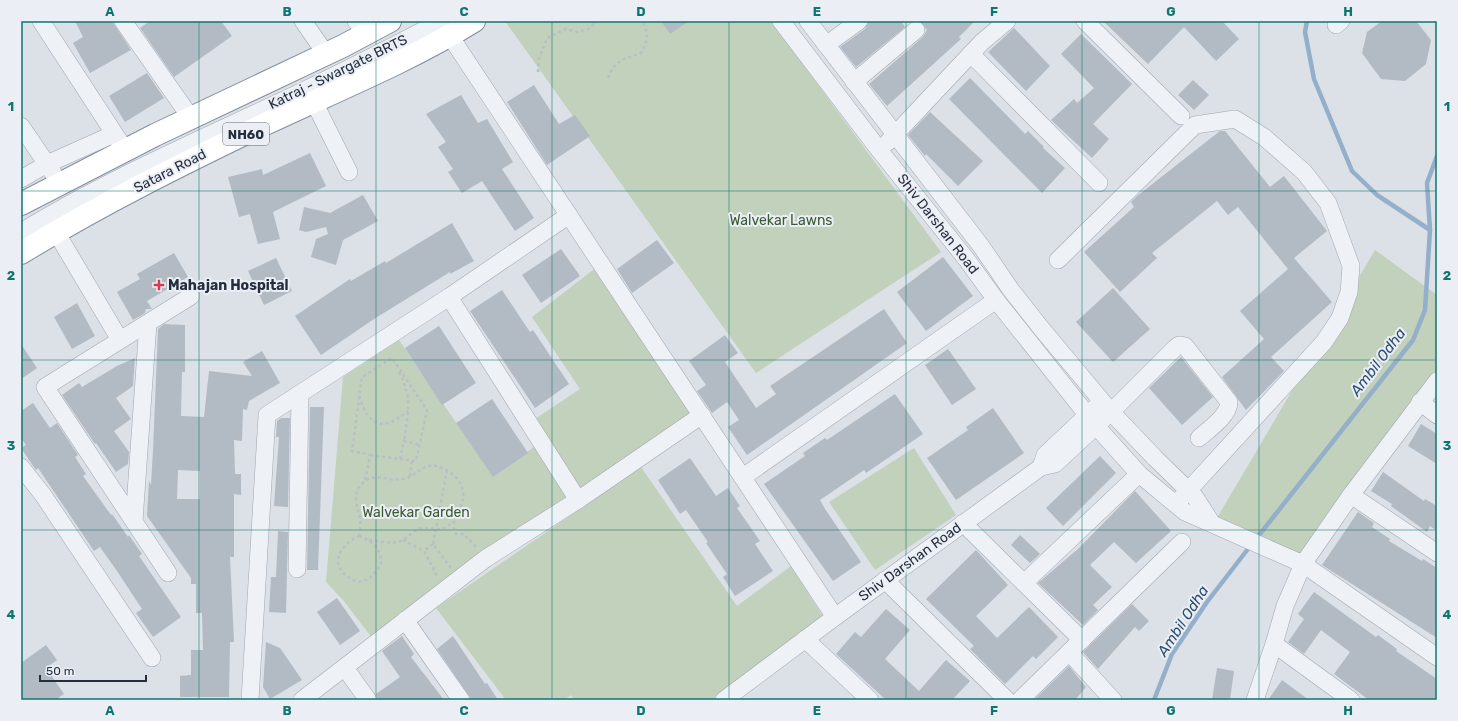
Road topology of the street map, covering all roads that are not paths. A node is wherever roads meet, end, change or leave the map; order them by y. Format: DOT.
graph roads {
  1 [pos="41,21"];
  2 [pos="303,21"];
  3 [pos="390,21"];
  4 [pos="474,21"];
  5 [pos="781,21"];
  6 [pos="808,21"];
  7 [pos="859,21"];
  8 [pos="1007,21"];
  9 [pos="1085,21"];
  10 [pos="124,22"];
  11 [pos="360,28"];
  12 [pos="445,28"];
  13 [pos="916,30"];
  14 [pos="826,45"];
  15 [pos="326,54"];
  16 [pos="971,54"];
  17 [pos="854,82"];
  18 [pos="314,102"];
  19 [pos="1181,116"];
  20 [pos="191,118"];
  21 [pos="21,126"];
  22 [pos="895,135"];
  23 [pos="120,142"];
  24 [pos="880,151"];
  25 [pos="47,164"];
  26 [pos="349,172"];
  27 [pos="23,174"];
  28 [pos="1099,183"];
  29 [pos="60,184"];
  30 [pos="21,204"];
  31 [pos="569,215"];
  32 [pos="21,232"];
  33 [pos="56,232"];
  34 [pos="21,253"];
  35 [pos="1058,260"];
  36 [pos="191,296"];
  37 [pos="449,297"];
  38 [pos="996,300"];
  39 [pos="148,324"];
  40 [pos="120,340"];
  41 [pos="1437,381"];
  42 [pos="300,395"];
  43 [pos="1420,402"];
  44 [pos="1106,407"];
  45 [pos="702,415"];
  46 [pos="1437,415"];
  47 [pos="1092,421"];
  48 [pos="1199,438"];
  49 [pos="21,467"];
  50 [pos="1139,474"];
  51 [pos="743,477"];
  52 [pos="1188,490"];
  53 [pos="1351,495"];
  54 [pos="578,500"];
  55 [pos="1176,504"];
  56 [pos="134,521"];
  57 [pos="1211,522"];
  58 [pos="963,523"];
  59 [pos="1182,542"];
  60 [pos="1437,553"];
  61 [pos="1296,560"];
  62 [pos="297,569"];
  63 [pos="168,573"];
  64 [pos="885,580"];
  65 [pos="1024,584"];
  66 [pos="835,617"];
  67 [pos="405,620"];
  68 [pos="805,639"];
  69 [pos="1082,640"];
  70 [pos="1274,644"];
  71 [pos="1069,652"];
  72 [pos="1437,657"];
  73 [pos="152,658"];
  74 [pos="345,668"];
  75 [pos="250,700"];
  76 [pos="302,700"];
  77 [pos="368,700"];
  78 [pos="461,700"];
  79 [pos="724,700"];
  80 [pos="870,700"];
  81 [pos="1007,700"];
  82 [pos="1020,700"];
  83 [pos="1113,700"];
  84 [pos="1255,700"];
  85 [pos="1351,700"];
  1 -- 23 [label="street"];
  2 -- 15 [label="street"];
  3 -- 11 [label="highway, NH60"];
  4 -- 12 [label="highway, Satara Road / NH60"];
  5 -- 24 [label="street, Shiv Darshan Road"];
  6 -- 14 [label="street, Shiv Darshan Road"];
  7 -- 14 [label="street"];
  8 -- 16 [label="street"];
  9 -- 19 [label="street"];
  10 -- 20 [label="street"];
  11 -- 15 [label="highway, NH60"];
  12 -- 18 [label="highway, Satara Road / NH60"];
  12 -- 31 [label="street"];
  12 -- 32 [label="street, Katraj - Swargate BRTS"];
  13 -- 17 [label="street"];
  14 -- 17 [label="street, Shiv Darshan Road"];
  15 -- 20 [label="highway, NH60"];
  16 -- 22 [label="street"];
  16 -- 28 [label="street"];
  17 -- 22 [label="street, Shiv Darshan Road"];
  18 -- 26 [label="street"];
  18 -- 33 [label="highway, Satara Road / NH60"];
  20 -- 23 [label="highway, NH60"];
  21 -- 25 [label="street"];
  22 -- 24 [label="street"];
  22 -- 44 [label="street, Shiv Darshan Road"];
  23 -- 25 [label="street"];
  23 -- 29 [label="highway, NH60"];
  24 -- 38 [label="street, Shiv Darshan Road"];
  25 -- 27 [label="street"];
  25 -- 29 [label="street"];
  29 -- 30 [label="highway, NH60"];
  31 -- 37 [label="street"];
  31 -- 45 [label="street"];
  33 -- 34 [label="highway, Satara Road / NH60"];
  33 -- 40 [label="street"];
  35 -- 52 [label="street"];
  36 -- 39 [label="street"];
  37 -- 42 [label="street"];
  37 -- 54 [label="street"];
  38 -- 47 [label="street, Shiv Darshan Road"];
  38 -- 51 [label="street"];
  39 -- 40 [label="street"];
  39 -- 56 [label="street"];
  40 -- 56 [label="street"];
  41 -- 43 [label="street"];
  42 -- 62 [label="street"];
  42 -- 75 [label="street"];
  43 -- 46 [label="street"];
  43 -- 53 [label="street"];
  44 -- 47 [label="street, Shiv Darshan Road"];
  44 -- 48 [label="street"];
  44 -- 52 [label="street, Shiv Darshan Road"];
  45 -- 51 [label="street"];
  45 -- 54 [label="street"];
  47 -- 50 [label="street, Shiv Darshan Road"];
  47 -- 58 [label="street, Shiv Darshan Road"];
  49 -- 73 [label="street"];
  50 -- 55 [label="street, Shiv Darshan Road"];
  50 -- 65 [label="street"];
  51 -- 66 [label="street"];
  52 -- 55 [label="street"];
  52 -- 57 [label="street, Shiv Darshan Road"];
  53 -- 60 [label="street"];
  53 -- 61 [label="street"];
  54 -- 67 [label="street"];
  55 -- 57 [label="street, Shiv Darshan Road"];
  56 -- 63 [label="street"];
  57 -- 61 [label="street, Shiv Darshan Road"];
  58 -- 64 [label="street, Shiv Darshan Road"];
  58 -- 65 [label="street"];
  59 -- 69 [label="street"];
  61 -- 70 [label="street"];
  61 -- 72 [label="street, Shiv Darshan Road"];
  64 -- 66 [label="street, Shiv Darshan Road"];
  64 -- 81 [label="street"];
  65 -- 69 [label="street"];
  66 -- 68 [label="street, Shiv Darshan Road"];
  67 -- 74 [label="street"];
  67 -- 78 [label="street"];
  68 -- 79 [label="street, Shiv Darshan Road"];
  68 -- 80 [label="street"];
  69 -- 71 [label="street"];
  70 -- 84 [label="street"];
  70 -- 85 [label="street"];
  71 -- 82 [label="street"];
  71 -- 83 [label="street"];
  74 -- 76 [label="street"];
  74 -- 77 [label="street"];
}
